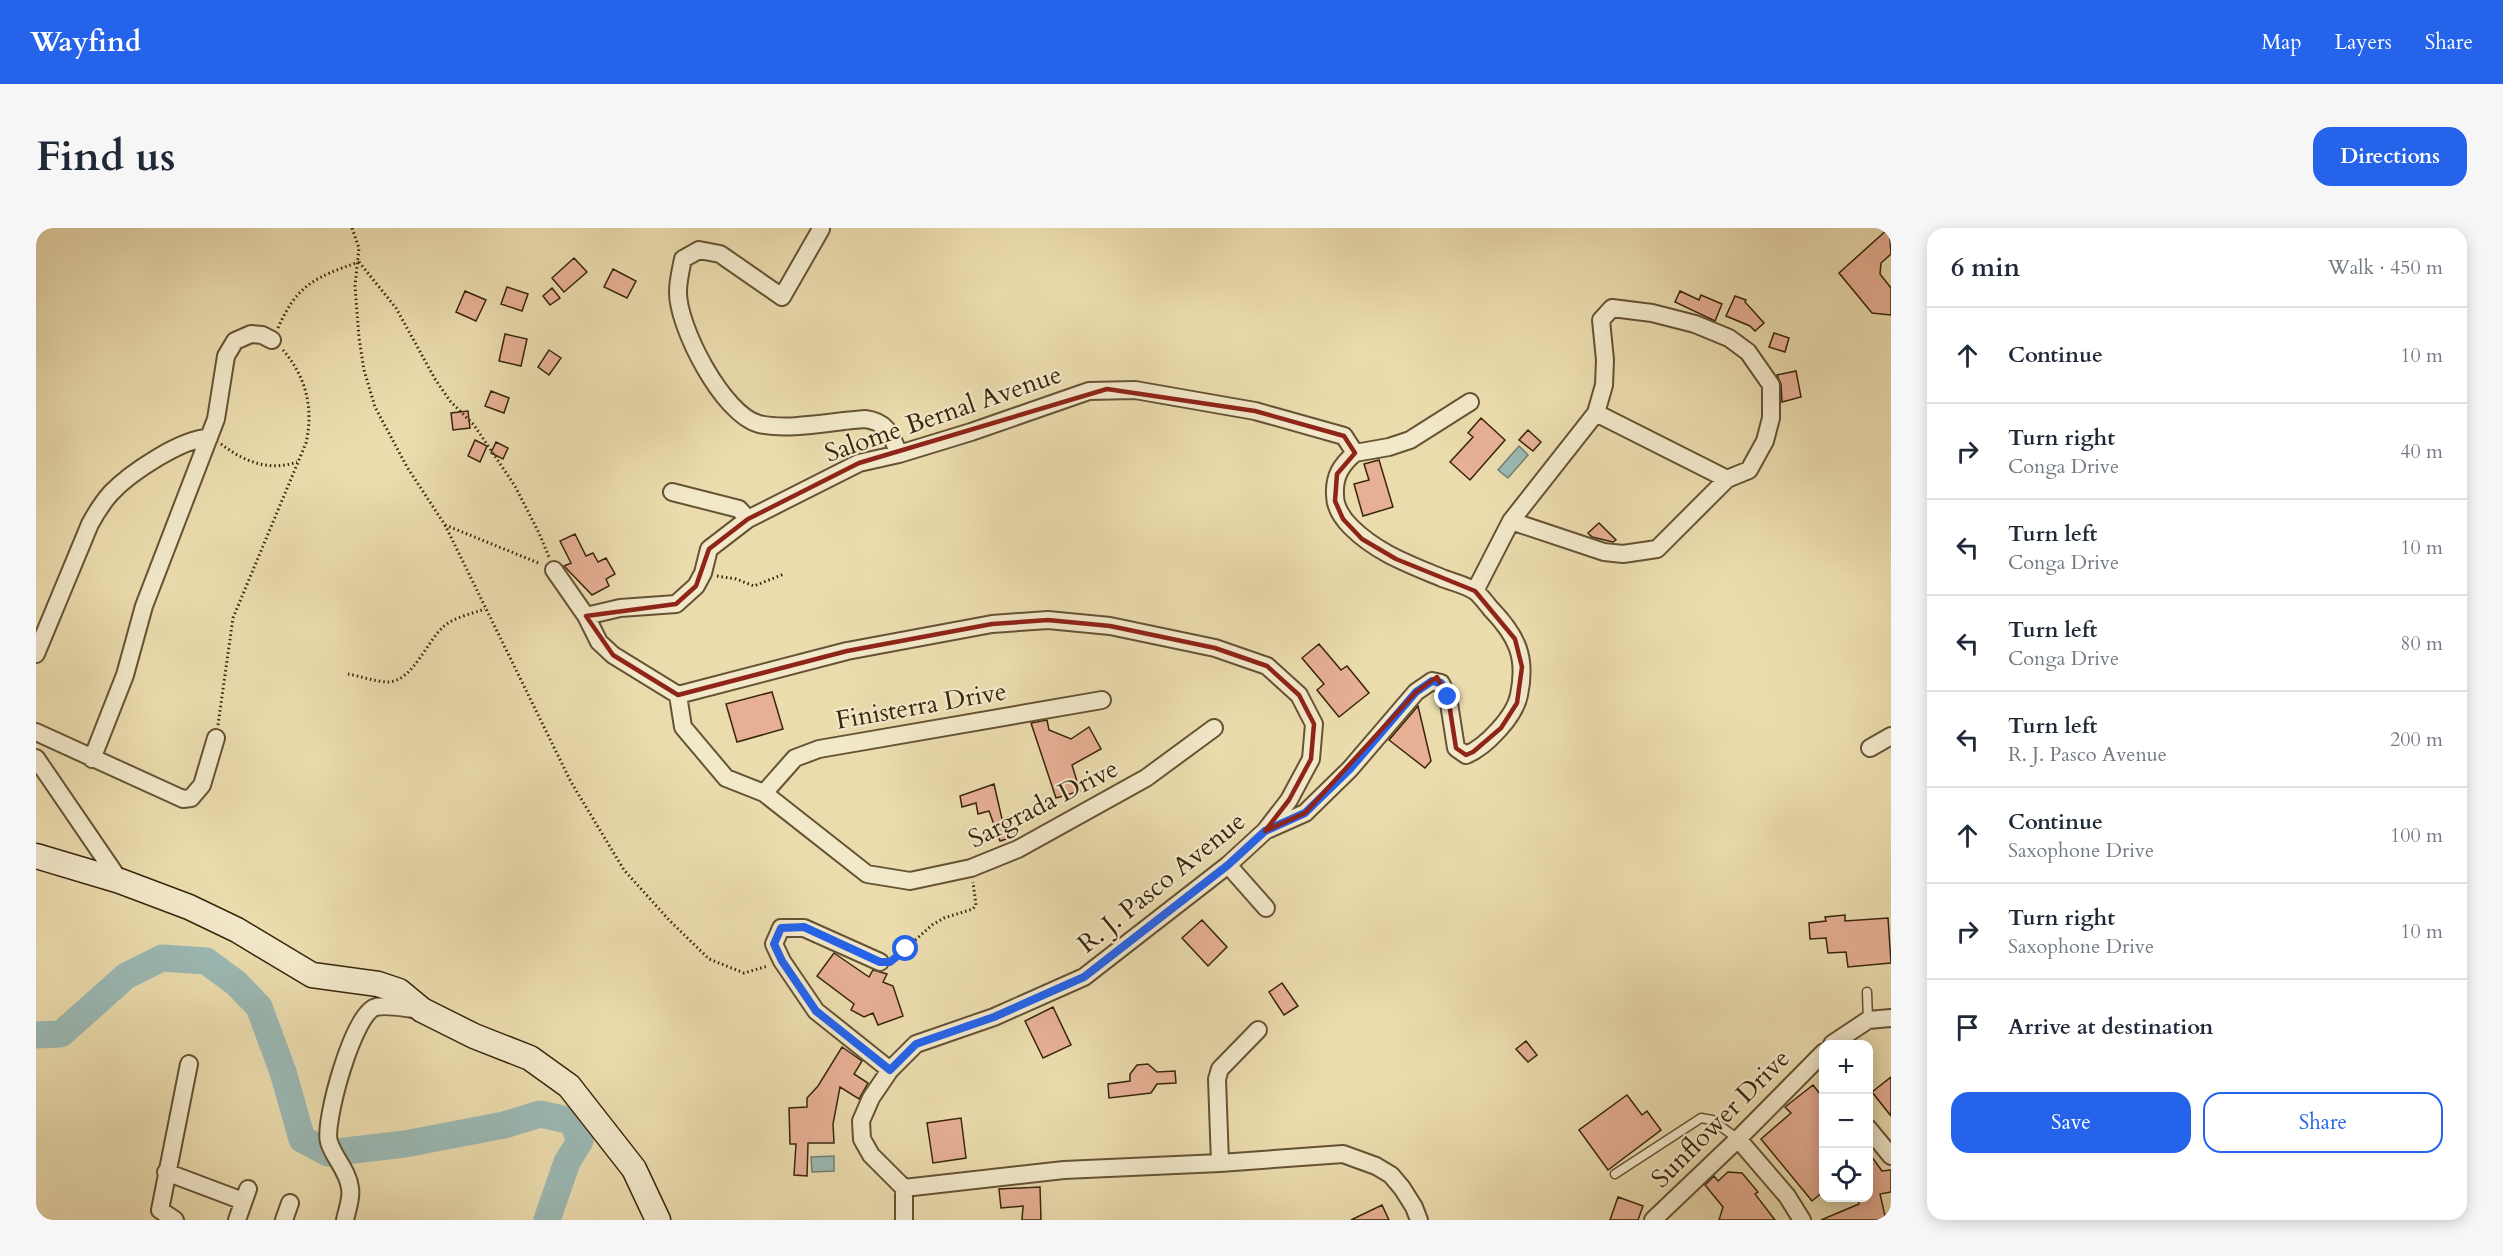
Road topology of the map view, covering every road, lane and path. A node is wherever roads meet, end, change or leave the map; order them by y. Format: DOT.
graph roads {
  1 [pos="352,228"];
  2 [pos="821,229"];
  3 [pos="359,262"];
  4 [pos="272,340"];
  5 [pos="1470,402"];
  6 [pos="1596,413"];
  7 [pos="210,438"];
  8 [pos="1355,453"];
  9 [pos="899,454"];
  10 [pos="297,462"];
  11 [pos="1728,480"];
  12 [pos="672,492"];
  13 [pos="748,519"];
  14 [pos="1511,521"];
  15 [pos="445,525"];
  16 [pos="554,570"];
  17 [pos="703,573"];
  18 [pos="784,574"];
  19 [pos="1475,591"];
  20 [pos="485,609"];
  21 [pos="586,616"];
  22 [pos="36,654"];
  23 [pos="348,674"];
  24 [pos="678,694"];
  25 [pos="1102,700"];
  26 [pos="1214,728"];
  27 [pos="36,732"];
  28 [pos="1891,736"];
  29 [pos="216,738"];
  30 [pos="1870,748"];
  31 [pos="36,758"];
  32 [pos="92,759"];
  33 [pos="764,793"];
  34 [pos="1265,831"];
  35 [pos="36,856"];
  36 [pos="1228,865"];
  37 [pos="971,868"];
  38 [pos="120,881"];
  39 [pos="1266,908"];
  40 [pos="782,961"];
  41 [pos="880,962"];
  42 [pos="1867,992"];
  43 [pos="422,1010"];
  44 [pos="1891,1018"];
  45 [pos="1868,1020"];
  46 [pos="1258,1030"];
  47 [pos="1838,1040"];
  48 [pos="1819,1063"];
  49 [pos="189,1064"];
  50 [pos="890,1070"];
  51 [pos="1873,1133"];
  52 [pos="1738,1139"];
  53 [pos="1891,1156"];
  54 [pos="1220,1163"];
  55 [pos="166,1172"];
  56 [pos="1615,1174"];
  57 [pos="904,1188"];
  58 [pos="290,1203"];
  59 [pos="175,1220"];
  60 [pos="237,1220"];
  61 [pos="284,1220"];
  62 [pos="345,1220"];
  63 [pos="658,1220"];
  64 [pos="904,1220"];
  65 [pos="1419,1220"];
  66 [pos="1653,1220"];
  67 [pos="1802,1220"];
  1 -- 3 [label="path"];
  2 -- 9 [label="street"];
  3 -- 4 [label="path"];
  3 -- 15 [label="path"];
  3 -- 16 [label="path"];
  4 -- 7 [label="street"];
  4 -- 10 [label="path"];
  5 -- 8 [label="street"];
  6 -- 11 [label="street"];
  6 -- 11 [label="street"];
  6 -- 14 [label="street"];
  7 -- 10 [label="path"];
  7 -- 22 [label="street"];
  7 -- 32 [label="street"];
  8 -- 9 [label="street, Salome Bernal Avenue"];
  8 -- 19 [label="street"];
  9 -- 13 [label="street, Salome Bernal Avenue"];
  10 -- 29 [label="path"];
  11 -- 14 [label="street"];
  12 -- 13 [label="street"];
  13 -- 17 [label="street, Salome Bernal Avenue"];
  14 -- 19 [label="street"];
  15 -- 16 [label="path"];
  15 -- 20 [label="path"];
  16 -- 21 [label="street"];
  17 -- 18 [label="path"];
  17 -- 21 [label="street, Salome Bernal Avenue"];
  19 -- 34 [label="street"];
  20 -- 23 [label="path"];
  20 -- 40 [label="path"];
  21 -- 24 [label="street"];
  24 -- 33 [label="street, Sargrada Drive"];
  24 -- 34 [label="street, R. J. Pasco Avenue"];
  25 -- 33 [label="street, Finisterra Drive"];
  26 -- 37 [label="street, Sargrada Drive"];
  27 -- 32 [label="street"];
  28 -- 30 [label="street"];
  29 -- 32 [label="street"];
  31 -- 38 [label="street"];
  33 -- 37 [label="street, Sargrada Drive"];
  34 -- 36 [label="street, R. J. Pasco Avenue"];
  35 -- 38 [label="street"];
  36 -- 39 [label="street"];
  36 -- 50 [label="street, R. J. Pasco Avenue"];
  37 -- 41 [label="path"];
  38 -- 43 [label="street"];
  40 -- 41 [label="street"];
  40 -- 50 [label="street"];
  42 -- 45 [label="lane"];
  43 -- 62 [label="street"];
  43 -- 63 [label="street"];
  44 -- 45 [label="street"];
  45 -- 47 [label="street"];
  46 -- 54 [label="street"];
  48 -- 52 [label="street, Sunflower Drive"];
  49 -- 55 [label="street"];
  50 -- 57 [label="street, R. J. Pasco Avenue"];
  51 -- 53 [label="street"];
  52 -- 56 [label="lane"];
  52 -- 66 [label="street, Sunflower Drive"];
  52 -- 67 [label="street"];
  54 -- 57 [label="street"];
  54 -- 65 [label="street"];
  55 -- 59 [label="street"];
  55 -- 60 [label="street"];
  57 -- 64 [label="street"];
  58 -- 61 [label="street"];
}
